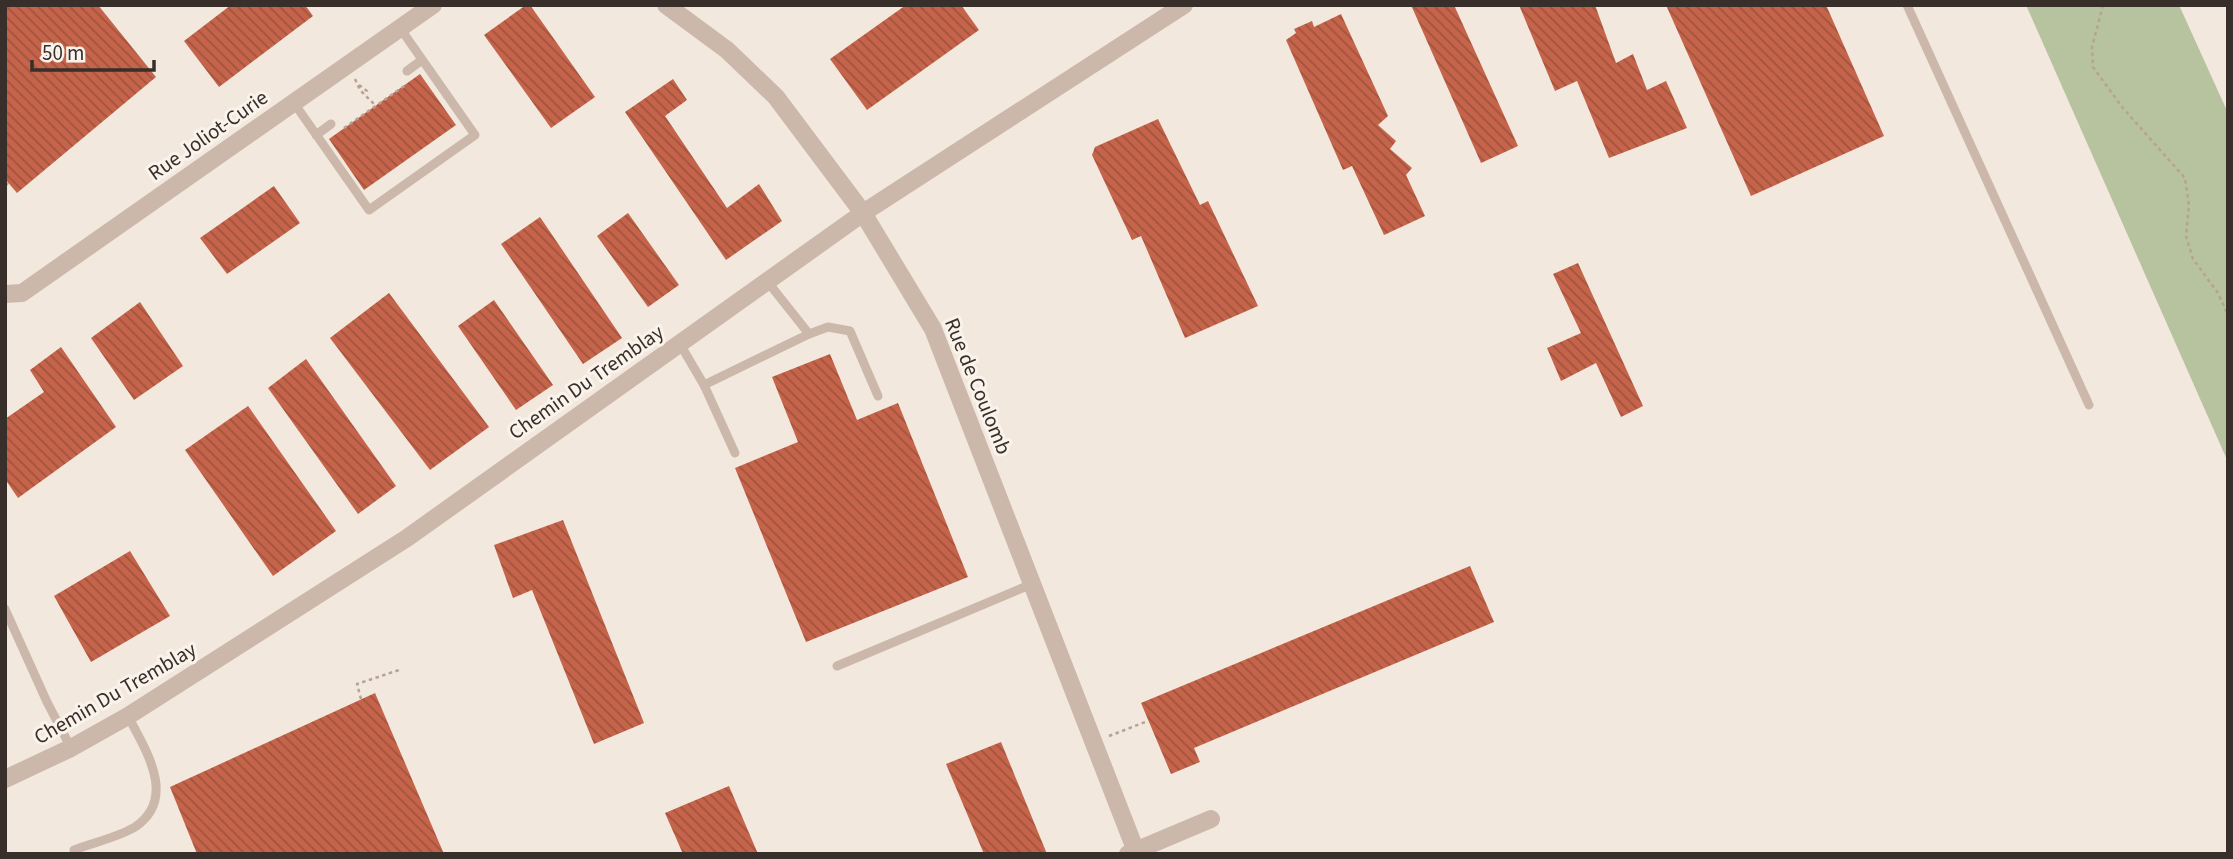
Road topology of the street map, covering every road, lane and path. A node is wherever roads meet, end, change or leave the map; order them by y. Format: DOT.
graph roads {
  1 [pos="433,5"];
  2 [pos="666,5"];
  3 [pos="1184,5"];
  4 [pos="1907,5"];
  5 [pos="2103,5"];
  6 [pos="400,28"];
  7 [pos="422,60"];
  8 [pos="407,71"];
  9 [pos="354,77"];
  10 [pos="412,80"];
  11 [pos="293,103"];
  12 [pos="376,106"];
  13 [pos="331,124"];
  14 [pos="339,132"];
  15 [pos="316,135"];
  16 [pos="863,213"];
  17 [pos="767,281"];
  18 [pos="5,293"];
  19 [pos="2228,315"];
  20 [pos="809,334"];
  21 [pos="680,344"];
  22 [pos="704,385"];
  23 [pos="878,396"];
  24 [pos="2089,405"];
  25 [pos="735,453"];
  26 [pos="1032,584"];
  27 [pos="5,609"];
  28 [pos="837,666"];
  29 [pos="402,670"];
  30 [pos="361,699"];
  31 [pos="128,716"];
  32 [pos="1149,721"];
  33 [pos="1093,742"];
  34 [pos="71,748"];
  35 [pos="5,779"];
  36 [pos="1211,819"];
  37 [pos="74,850"];
  38 [pos="1134,853"];
  1 -- 6 [label="street, Rue Joliot-Curie"];
  2 -- 16 [label="street, Rue de Coulomb"];
  3 -- 16 [label="street, Chemin Du Tremblay"];
  4 -- 24 [label="lane"];
  5 -- 19 [label="path"];
  6 -- 7 [label="lane"];
  6 -- 11 [label="street, Rue Joliot-Curie"];
  7 -- 8 [label="lane"];
  7 -- 15 [label="lane"];
  9 -- 12 [label="path"];
  10 -- 12 [label="path"];
  11 -- 15 [label="lane"];
  11 -- 18 [label="street, Rue Joliot-Curie"];
  12 -- 14 [label="path"];
  13 -- 15 [label="lane"];
  16 -- 17 [label="street, Chemin Du Tremblay"];
  16 -- 26 [label="street, Rue de Coulomb"];
  17 -- 20 [label="lane"];
  17 -- 21 [label="street, Chemin Du Tremblay"];
  20 -- 22 [label="lane"];
  20 -- 23 [label="lane"];
  21 -- 22 [label="lane"];
  21 -- 31 [label="street, Chemin Du Tremblay"];
  22 -- 25 [label="lane"];
  26 -- 28 [label="lane"];
  26 -- 33 [label="street, Rue de Coulomb"];
  27 -- 34 [label="lane"];
  29 -- 30 [label="path"];
  31 -- 34 [label="street, Chemin Du Tremblay"];
  31 -- 37 [label="lane"];
  32 -- 33 [label="path"];
  33 -- 38 [label="street, Rue de Coulomb"];
  34 -- 35 [label="street, Chemin Du Tremblay"];
  36 -- 38 [label="street"];
}
